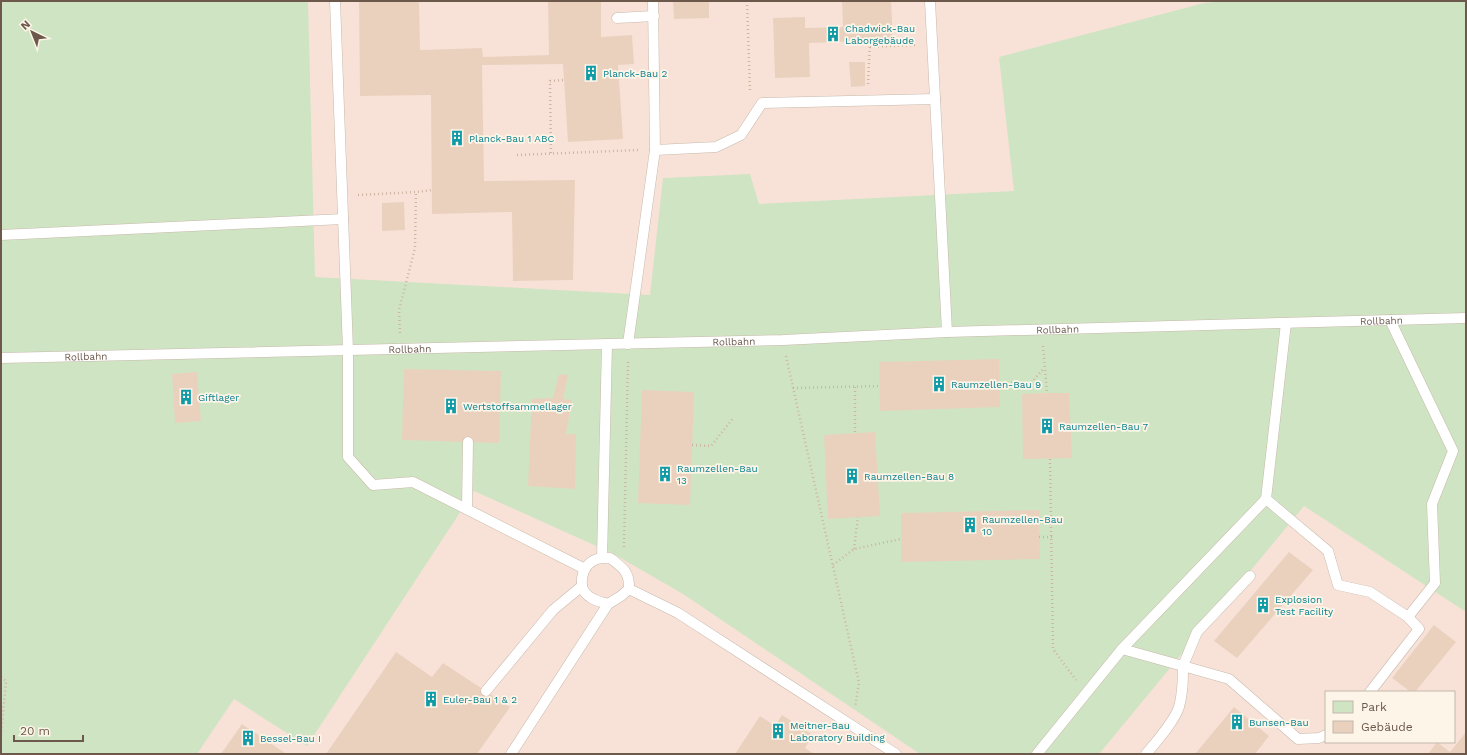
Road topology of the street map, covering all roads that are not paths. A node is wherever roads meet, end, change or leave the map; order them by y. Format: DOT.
graph roads {
  1 [pos="335,1"];
  2 [pos="654,1"];
  3 [pos="930,1"];
  4 [pos="654,16"];
  5 [pos="617,18"];
  6 [pos="935,99"];
  7 [pos="655,150"];
  8 [pos="343,219"];
  9 [pos="1,235"];
  10 [pos="1466,318"];
  11 [pos="1390,320"];
  12 [pos="1286,323"];
  13 [pos="947,332"];
  14 [pos="607,344"];
  15 [pos="628,344"];
  16 [pos="348,350"];
  17 [pos="1,358"];
  18 [pos="468,442"];
  19 [pos="1266,499"];
  20 [pos="467,509"];
  21 [pos="602,558"];
  22 [pos="585,569"];
  23 [pos="1250,576"];
  24 [pos="582,586"];
  25 [pos="628,589"];
  26 [pos="608,604"];
  27 [pos="1408,617"];
  28 [pos="1122,649"];
  29 [pos="1183,666"];
  30 [pos="486,691"];
  31 [pos="1371,691"];
  32 [pos="1325,735"];
  33 [pos="511,754"];
  34 [pos="896,754"];
  35 [pos="1036,754"];
  36 [pos="1146,754"];
  1 -- 8 [label="lane"];
  2 -- 4 [label="lane"];
  3 -- 6 [label="lane"];
  4 -- 5 [label="lane"];
  4 -- 7 [label="lane"];
  6 -- 7 [label="lane"];
  6 -- 13 [label="lane"];
  7 -- 15 [label="lane"];
  8 -- 9 [label="lane"];
  8 -- 16 [label="lane"];
  10 -- 11 [label="lane, Rollbahn"];
  11 -- 12 [label="lane, Rollbahn"];
  11 -- 27 [label="lane"];
  12 -- 13 [label="lane, Rollbahn"];
  12 -- 19 [label="lane"];
  13 -- 15 [label="lane, Rollbahn"];
  14 -- 15 [label="lane, Rollbahn"];
  14 -- 16 [label="lane, Rollbahn"];
  14 -- 21 [label="lane"];
  16 -- 17 [label="lane, Rollbahn"];
  16 -- 20 [label="lane"];
  18 -- 20 [label="lane"];
  19 -- 27 [label="lane"];
  19 -- 28 [label="lane"];
  20 -- 22 [label="lane"];
  21 -- 22 [label="lane"];
  21 -- 25 [label="lane"];
  22 -- 24 [label="lane"];
  23 -- 29 [label="lane"];
  24 -- 26 [label="lane"];
  24 -- 30 [label="lane"];
  25 -- 26 [label="lane"];
  25 -- 34 [label="lane"];
  26 -- 33 [label="lane"];
  27 -- 31 [label="lane"];
  28 -- 29 [label="lane"];
  28 -- 35 [label="lane"];
  29 -- 32 [label="lane"];
  29 -- 36 [label="lane"];
}
